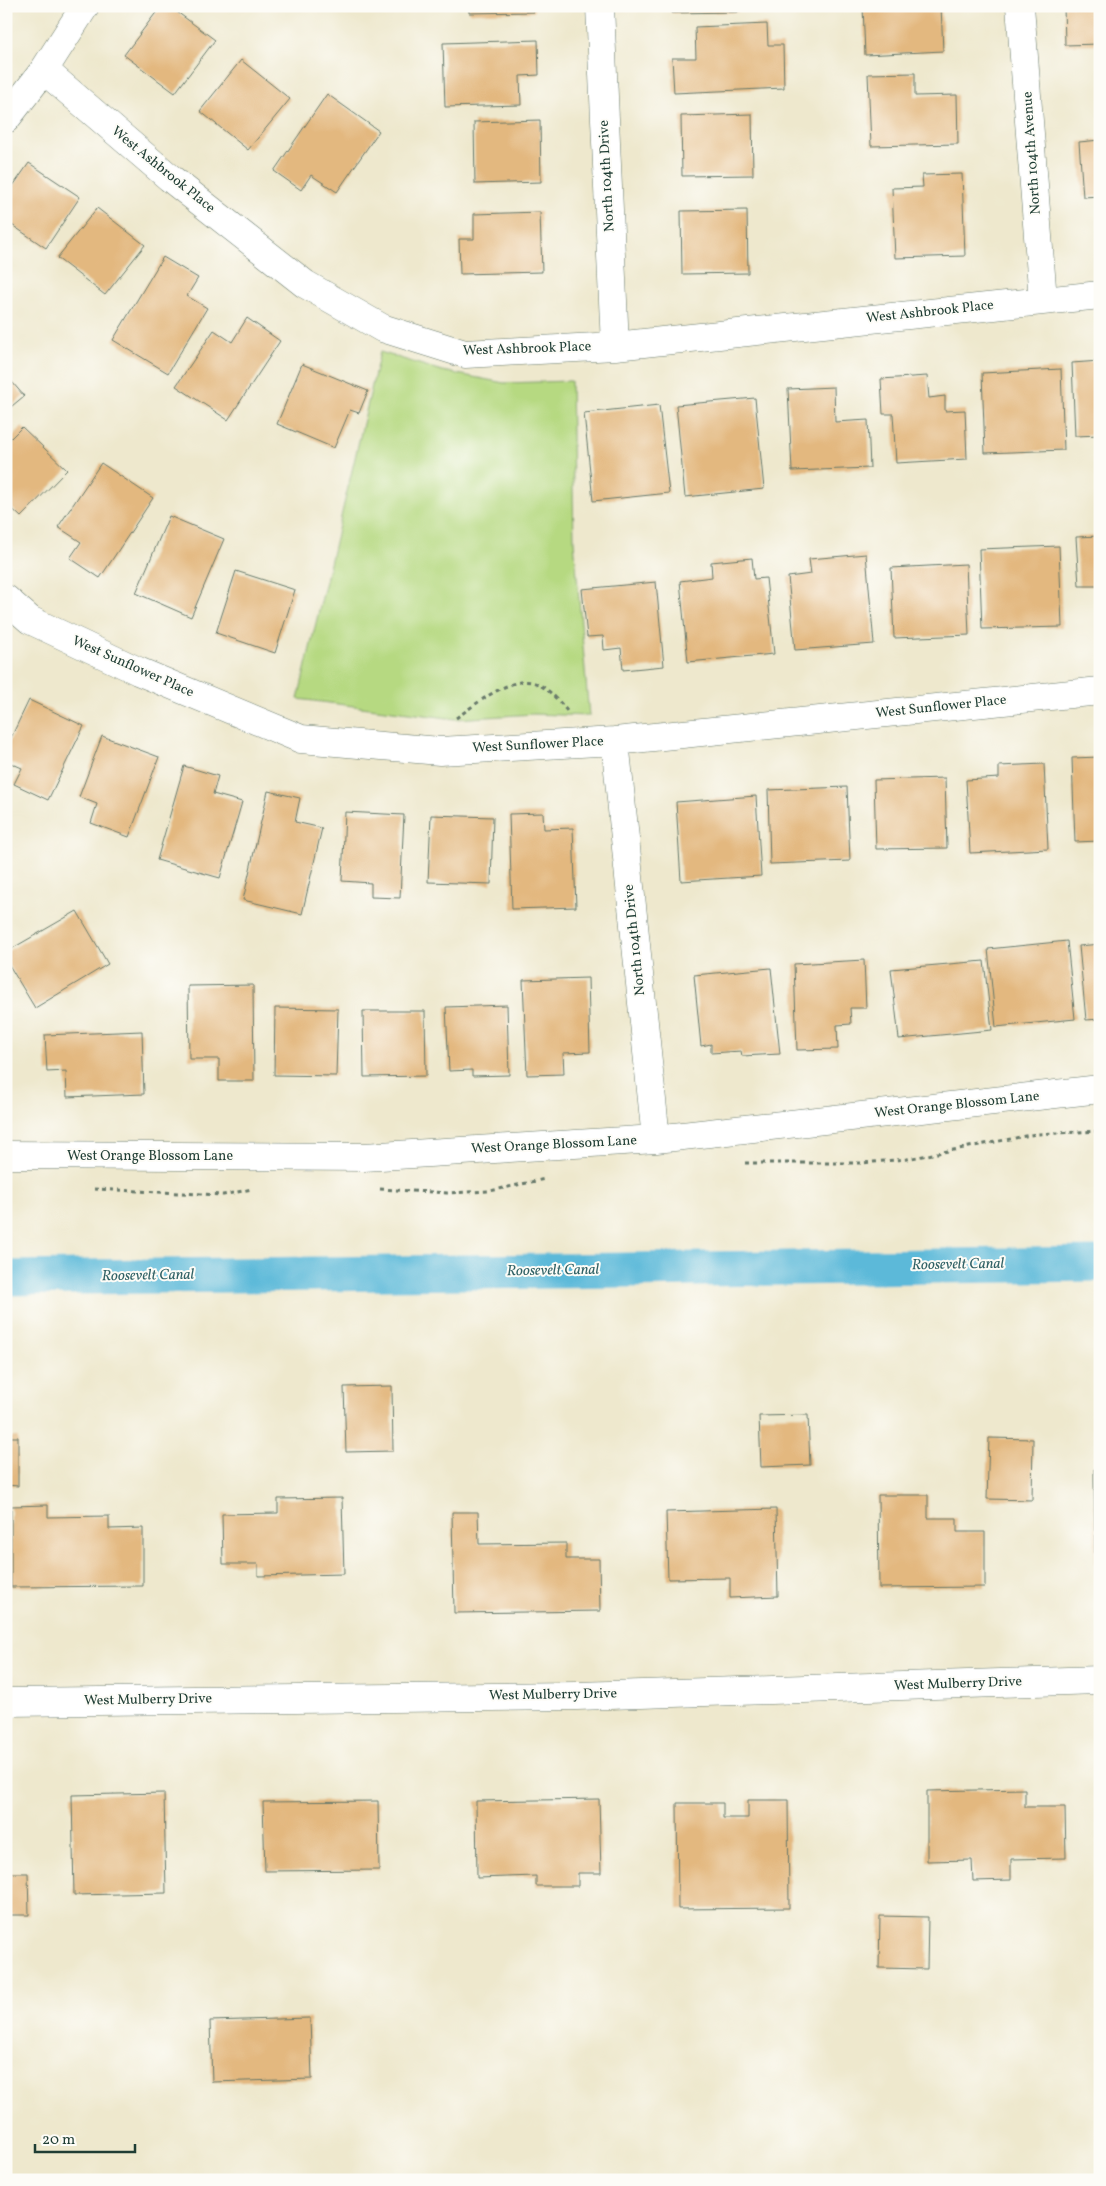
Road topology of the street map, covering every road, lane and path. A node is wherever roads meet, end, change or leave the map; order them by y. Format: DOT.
graph roads {
  1 [pos="85,6"];
  2 [pos="600,6"];
  3 [pos="1020,6"];
  4 [pos="44,70"];
  5 [pos="6,119"];
  6 [pos="1100,295"];
  7 [pos="1043,300"];
  8 [pos="615,346"];
  9 [pos="6,600"];
  10 [pos="1100,692"];
  11 [pos="567,711"];
  12 [pos="456,719"];
  13 [pos="615,741"];
  14 [pos="1100,1089"];
  15 [pos="656,1139"];
  16 [pos="6,1155"];
  17 [pos="1100,1680"];
  18 [pos="6,1702"];
  1 -- 4 [label="street"];
  2 -- 8 [label="street, North 104th Drive"];
  3 -- 7 [label="street, North 104th Avenue"];
  4 -- 5 [label="street"];
  4 -- 8 [label="street, West Ashbrook Place"];
  6 -- 7 [label="street, West Ashbrook Place"];
  7 -- 8 [label="street, West Ashbrook Place"];
  9 -- 13 [label="street, West Sunflower Place"];
  10 -- 13 [label="street, West Sunflower Place"];
  11 -- 12 [label="path"];
  13 -- 15 [label="street, North 104th Drive"];
  14 -- 15 [label="street, West Orange Blossom Lane"];
  15 -- 16 [label="street, West Orange Blossom Lane"];
  17 -- 18 [label="street, West Mulberry Drive"];
}
